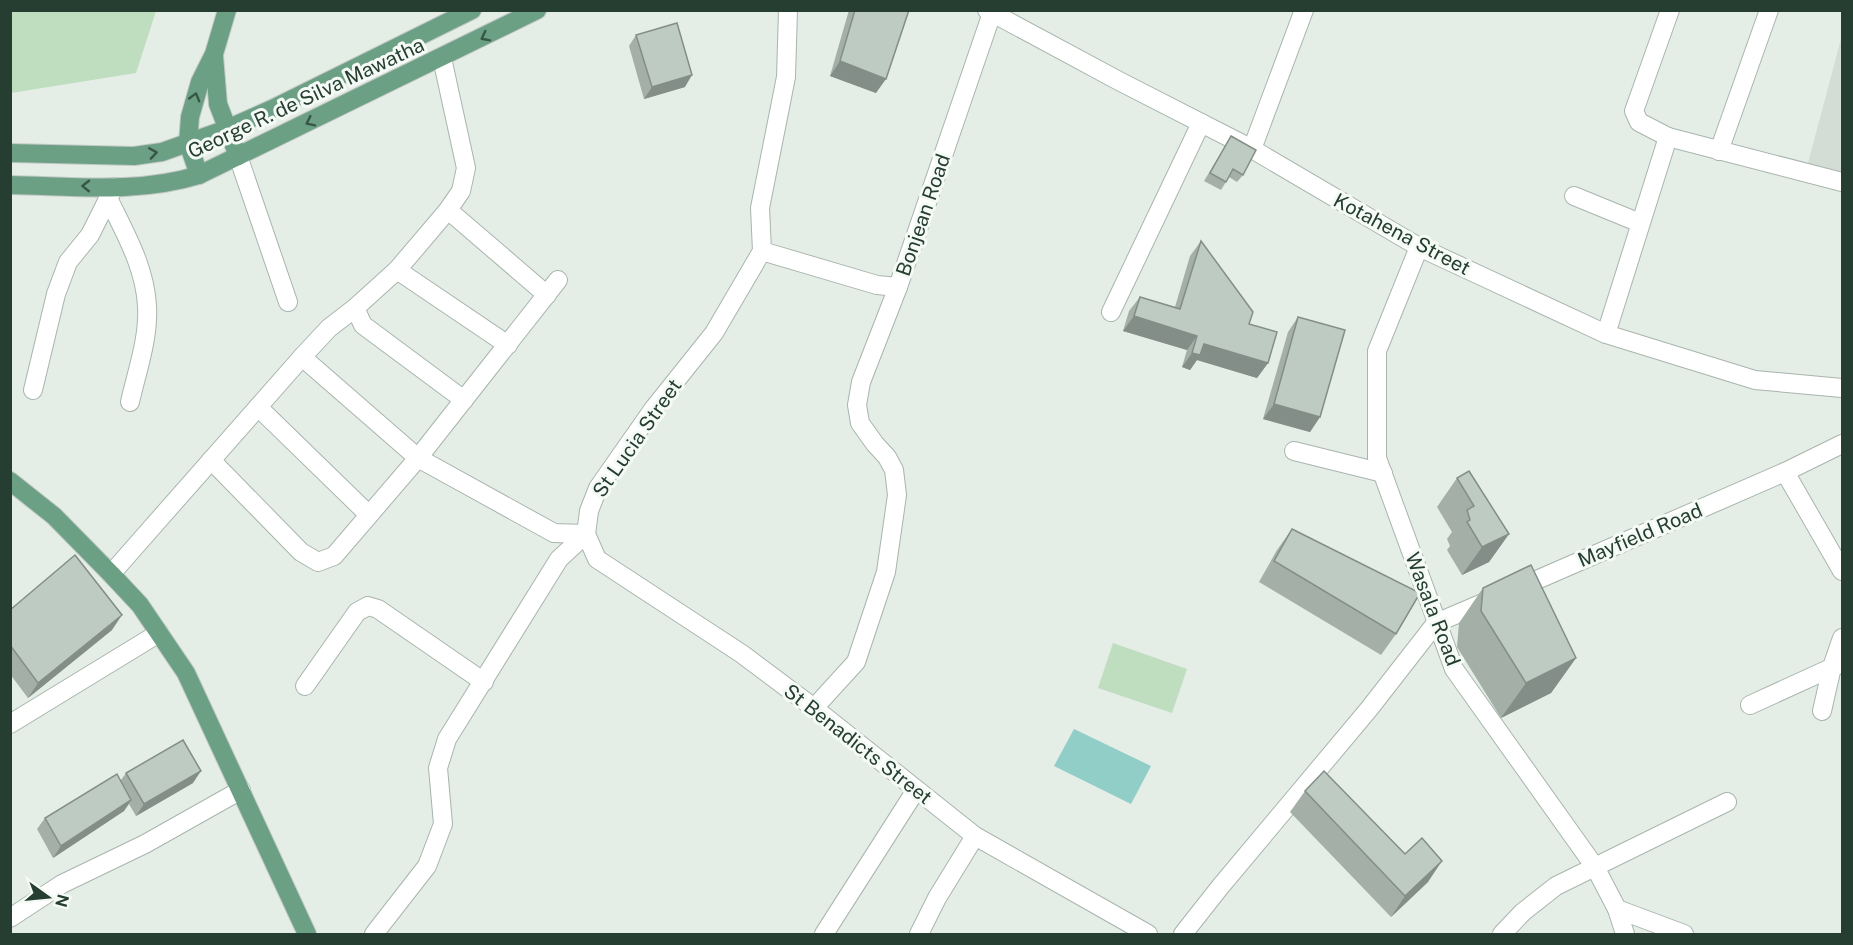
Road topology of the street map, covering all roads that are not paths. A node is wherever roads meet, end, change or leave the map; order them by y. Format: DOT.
graph roads {
  1 [pos="227,10"];
  2 [pos="472,10"];
  3 [pos="537,10"];
  4 [pos="789,10"];
  5 [pos="1304,10"];
  6 [pos="1670,10"];
  7 [pos="1769,10"];
  8 [pos="991,12"];
  9 [pos="214,54"];
  10 [pos="442,58"];
  11 [pos="1201,123"];
  12 [pos="227,129"];
  13 [pos="1668,136"];
  14 [pos="188,142"];
  15 [pos="1251,149"];
  16 [pos="1719,150"];
  17 [pos="10,153"];
  18 [pos="238,156"];
  19 [pos="199,175"];
  20 [pos="1842,182"];
  21 [pos="13,188"];
  22 [pos="111,193"];
  23 [pos="1574,196"];
  24 [pos="448,210"];
  25 [pos="1640,223"];
  26 [pos="1419,247"];
  27 [pos="762,251"];
  28 [pos="397,270"];
  29 [pos="558,280"];
  30 [pos="898,286"];
  31 [pos="547,295"];
  32 [pos="288,302"];
  33 [pos="355,308"];
  34 [pos="1111,312"];
  35 [pos="1606,334"];
  36 [pos="508,345"];
  37 [pos="302,357"];
  38 [pos="1842,388"];
  39 [pos="33,390"];
  40 [pos="464,400"];
  41 [pos="130,402"];
  42 [pos="258,407"];
  43 [pos="1842,444"];
  44 [pos="1294,451"];
  45 [pos="418,458"];
  46 [pos="211,460"];
  47 [pos="1785,472"];
  48 [pos="1383,473"];
  49 [pos="10,481"];
  50 [pos="369,515"];
  51 [pos="586,534"];
  52 [pos="1842,571"];
  53 [pos="111,573"];
  54 [pos="1436,623"];
  55 [pos="159,633"];
  56 [pos="1842,638"];
  57 [pos="1838,665"];
  58 [pos="484,682"];
  59 [pos="305,687"];
  60 [pos="1750,705"];
  61 [pos="814,708"];
  62 [pos="1822,711"];
  63 [pos="10,724"];
  64 [pos="241,790"];
  65 [pos="916,790"];
  66 [pos="1726,802"];
  67 [pos="975,836"];
  68 [pos="1595,867"];
  69 [pos="1617,909"];
  70 [pos="10,918"];
  71 [pos="308,934"];
  72 [pos="374,934"];
  73 [pos="824,934"];
  74 [pos="919,934"];
  75 [pos="1148,934"];
  76 [pos="1183,934"];
  77 [pos="1502,934"];
  78 [pos="1624,934"];
  79 [pos="1684,934"];
  1 -- 9 [label="main road"];
  2 -- 12 [label="main road, George R. de Silva Mawatha"];
  3 -- 10 [label="main road, George R. de Silva Mawatha, one-way"];
  4 -- 27 [label="street"];
  5 -- 15 [label="street"];
  6 -- 13 [label="street"];
  7 -- 16 [label="street"];
  8 -- 11 [label="street, Kotahena Street"];
  8 -- 30 [label="street, Bonjean Road"];
  9 -- 12 [label="main road"];
  14 -- 9 [label="main road, one-way"];
  10 -- 18 [label="main road, George R. de Silva Mawatha, one-way"];
  10 -- 24 [label="street"];
  11 -- 15 [label="street, Kotahena Street"];
  11 -- 34 [label="street"];
  12 -- 14 [label="main road, George R. de Silva Mawatha"];
  12 -- 18 [label="main road"];
  13 -- 16 [label="street"];
  13 -- 25 [label="street"];
  17 -- 14 [label="main road, George R. de Silva Mawatha, one-way"];
  14 -- 19 [label="main road"];
  15 -- 26 [label="street, Kotahena Street"];
  16 -- 20 [label="street"];
  18 -- 19 [label="main road, George R. de Silva Mawatha"];
  18 -- 32 [label="street"];
  19 -- 22 [label="main road, George R. de Silva Mawatha"];
  22 -- 21 [label="main road, George R. de Silva Mawatha, one-way"];
  22 -- 39 [label="street"];
  22 -- 41 [label="street"];
  23 -- 25 [label="street"];
  24 -- 28 [label="street"];
  24 -- 31 [label="street"];
  25 -- 35 [label="street"];
  26 -- 35 [label="street, Kotahena Street"];
  26 -- 48 [label="street, Wasala Road"];
  27 -- 30 [label="street, Bonjean Road"];
  27 -- 51 [label="street, St Lucia Street"];
  28 -- 33 [label="street"];
  28 -- 36 [label="street"];
  29 -- 31 [label="street"];
  30 -- 61 [label="street"];
  31 -- 36 [label="street"];
  33 -- 37 [label="street"];
  33 -- 40 [label="street"];
  35 -- 38 [label="street, Kotahena Street"];
  36 -- 40 [label="street"];
  37 -- 42 [label="street"];
  37 -- 45 [label="street"];
  40 -- 45 [label="street"];
  42 -- 46 [label="street"];
  42 -- 50 [label="street"];
  43 -- 47 [label="street, Mayfield Road"];
  44 -- 48 [label="street"];
  45 -- 50 [label="street"];
  45 -- 51 [label="street"];
  46 -- 50 [label="street"];
  46 -- 53 [label="street"];
  47 -- 52 [label="street"];
  47 -- 54 [label="street, Mayfield Road"];
  48 -- 54 [label="street, Wasala Road"];
  49 -- 53 [label="main road"];
  51 -- 58 [label="street"];
  51 -- 61 [label="street, St Benadicts Street"];
  53 -- 55 [label="main road"];
  54 -- 68 [label="street, Wasala Road"];
  54 -- 76 [label="street"];
  55 -- 63 [label="street"];
  55 -- 64 [label="main road"];
  56 -- 57 [label="street"];
  57 -- 60 [label="street"];
  57 -- 62 [label="street"];
  58 -- 59 [label="street"];
  58 -- 72 [label="street"];
  61 -- 65 [label="street, St Benadicts Street"];
  64 -- 70 [label="street"];
  64 -- 71 [label="main road"];
  65 -- 67 [label="street, St Benadicts Street"];
  65 -- 73 [label="street"];
  66 -- 68 [label="street"];
  67 -- 74 [label="street"];
  67 -- 75 [label="street, St Benadicts Street"];
  68 -- 69 [label="street, Wasala Road"];
  68 -- 77 [label="street"];
  69 -- 78 [label="street, Wasala Road"];
  69 -- 79 [label="street"];
}
